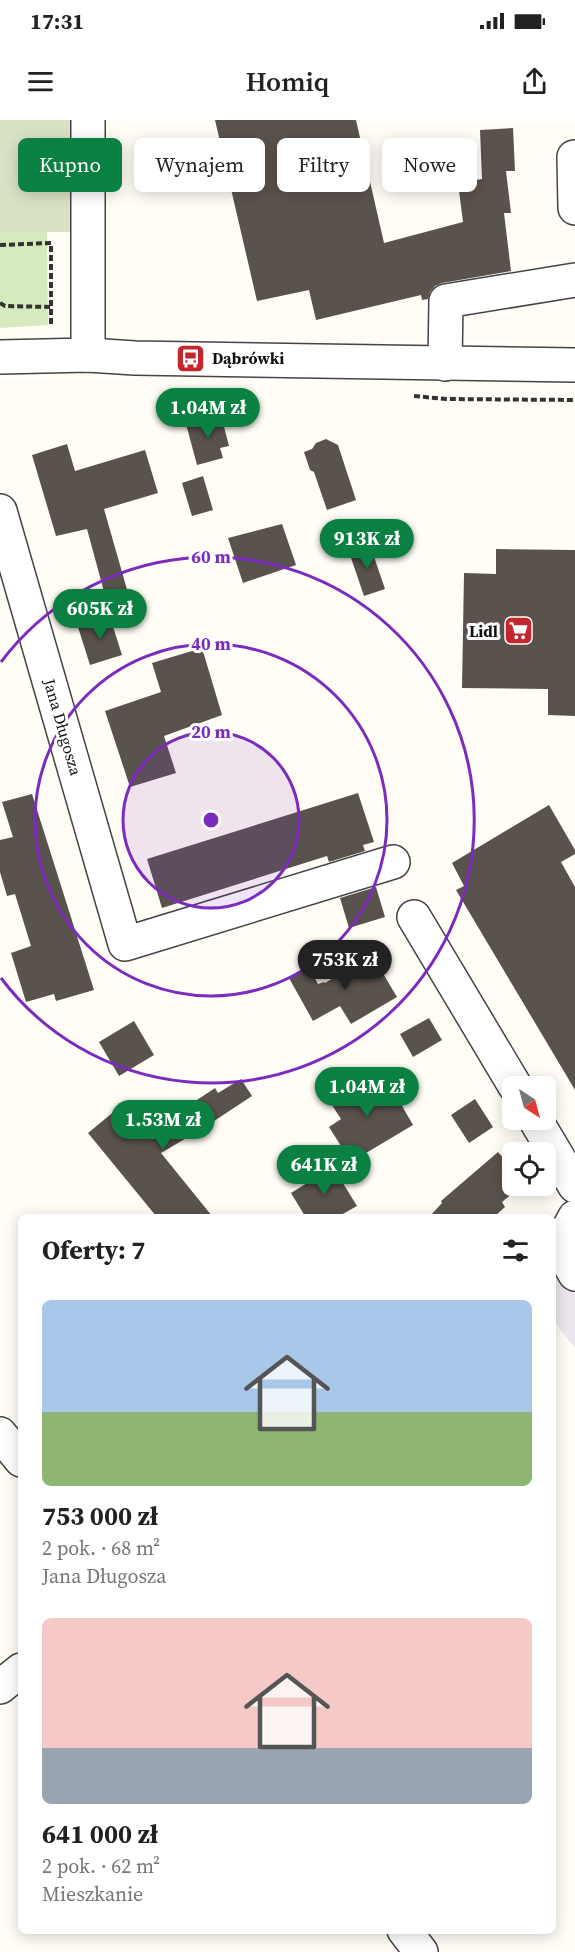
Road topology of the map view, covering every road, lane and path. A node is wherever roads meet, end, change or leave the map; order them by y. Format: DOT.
graph roads {
  1 [pos="88,120"];
  2 [pos="574,157"];
  3 [pos="575,208"];
  4 [pos="0,245"];
  5 [pos="575,280"];
  6 [pos="0,303"];
  7 [pos="62,306"];
  8 [pos="51,307"];
  9 [pos="51,329"];
  10 [pos="88,356"];
  11 [pos="0,357"];
  12 [pos="445,363"];
  13 [pos="575,365"];
  14 [pos="0,511"];
  15 [pos="393,862"];
  16 [pos="414,917"];
  17 [pos="509,1076"];
  18 [pos="542,1130"];
  19 [pos="575,1186"];
  20 [pos="562,1235"];
  21 [pos="575,1274"];
  22 [pos="0,1434"];
  23 [pos="18,1456"];
  24 [pos="18,1672"];
  25 [pos="0,1687"];
  26 [pos="407,1934"];
  27 [pos="421,1952"];
  1 -- 10 [label="street"];
  2 -- 3 [label="street"];
  4 -- 8 [label="path"];
  5 -- 12 [label="street"];
  6 -- 8 [label="path"];
  7 -- 8 [label="path"];
  8 -- 9 [label="path"];
  10 -- 11 [label="street"];
  10 -- 12 [label="street"];
  12 -- 13 [label="street"];
  14 -- 15 [label="street, Jana Długosza"];
  16 -- 17 [label="street"];
  18 -- 19 [label="street"];
  20 -- 21 [label="street"];
  22 -- 23 [label="street"];
  24 -- 25 [label="street"];
  26 -- 27 [label="street"];
}
